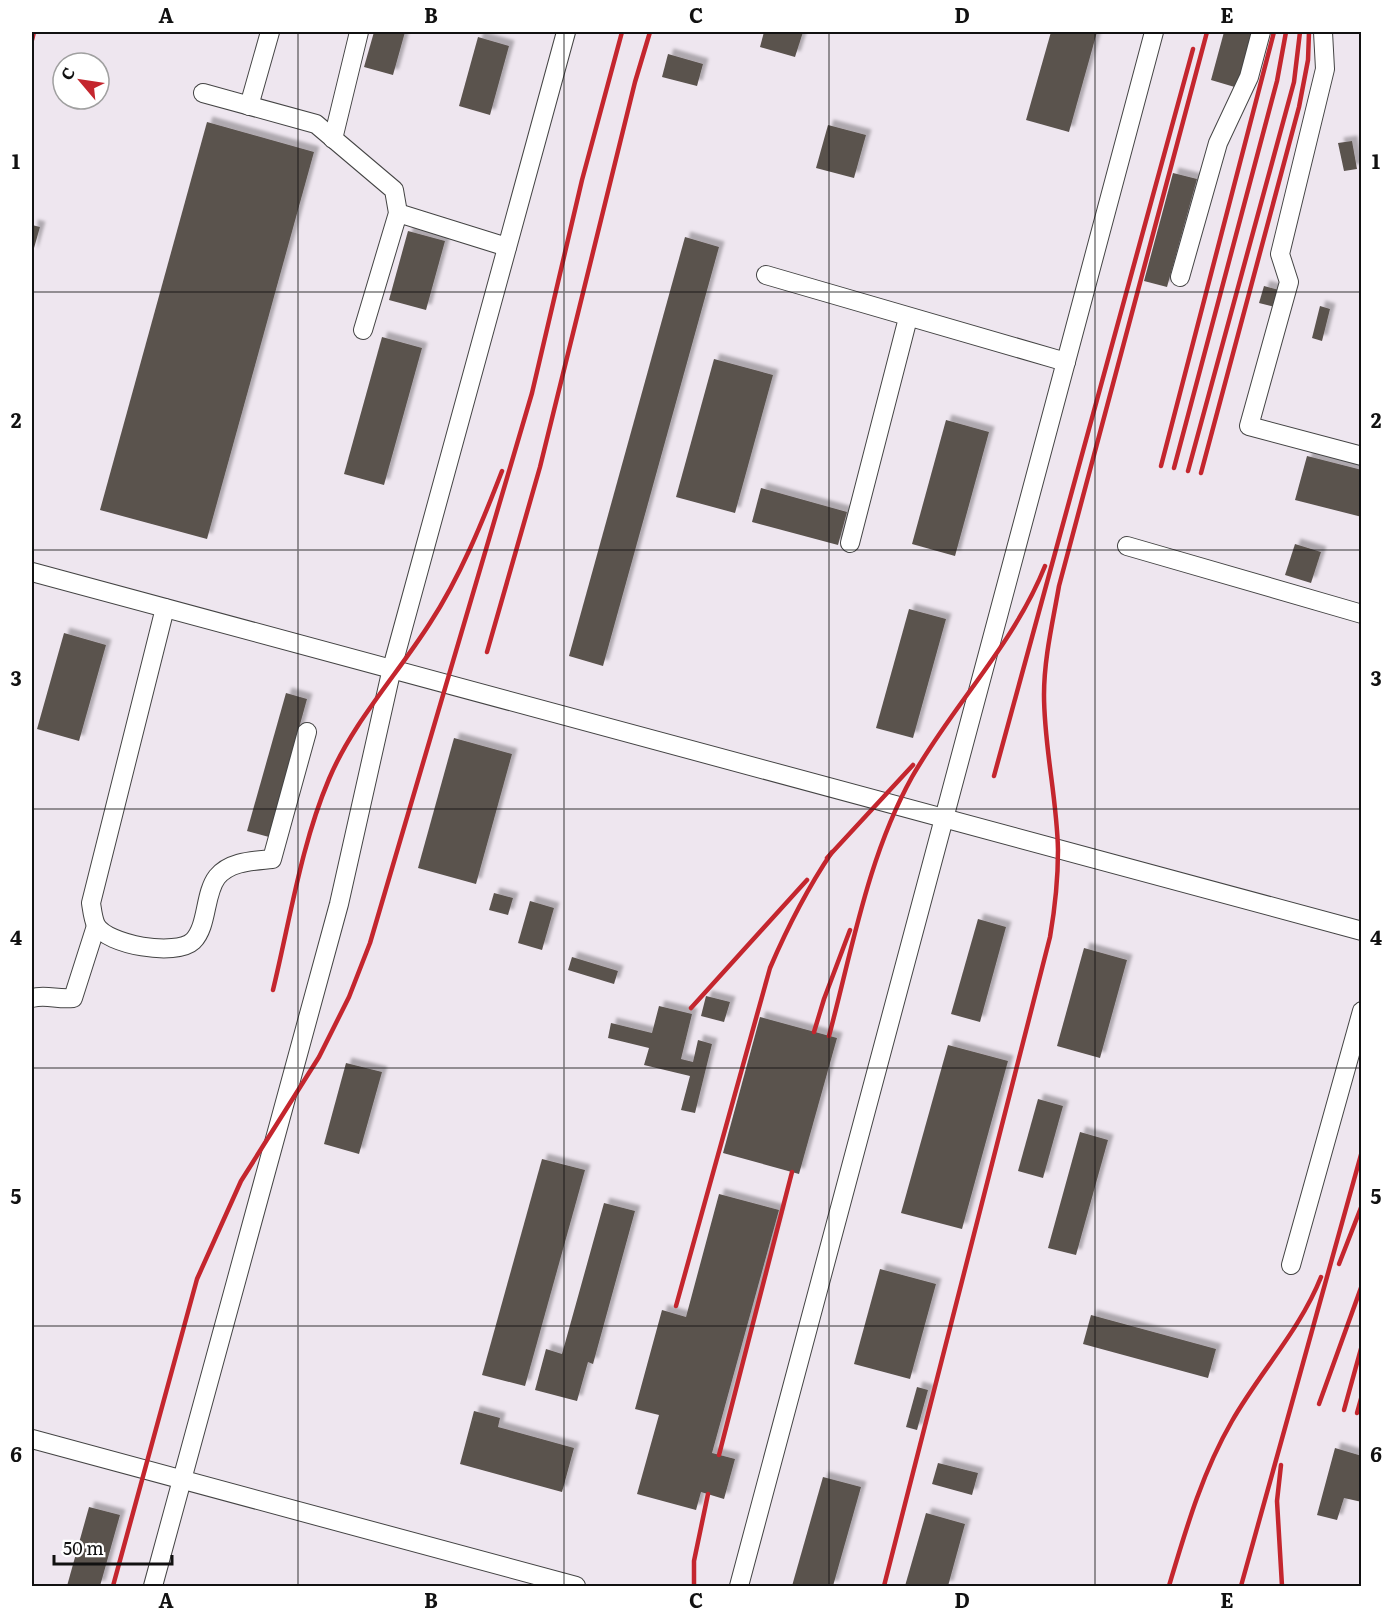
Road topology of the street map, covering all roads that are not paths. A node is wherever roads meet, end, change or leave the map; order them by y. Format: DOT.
graph roads {
  1 [pos="270,32"];
  2 [pos="359,32"];
  3 [pos="566,32"];
  4 [pos="1154,32"];
  5 [pos="1261,32"];
  6 [pos="1323,32"];
  7 [pos="203,93"];
  8 [pos="249,106"];
  9 [pos="333,139"];
  10 [pos="398,213"];
  11 [pos="507,247"];
  12 [pos="766,275"];
  13 [pos="1180,277"];
  14 [pos="908,318"];
  15 [pos="363,330"];
  16 [pos="1066,362"];
  17 [pos="1362,456"];
  18 [pos="850,543"];
  19 [pos="1127,546"];
  20 [pos="32,572"];
  21 [pos="165,608"];
  22 [pos="1362,614"];
  23 [pos="392,668"];
  24 [pos="307,732"];
  25 [pos="945,817"];
  26 [pos="96,926"];
  27 [pos="1362,931"];
  28 [pos="32,998"];
  29 [pos="1362,1011"];
  30 [pos="1291,1265"];
  31 [pos="32,1439"];
  32 [pos="183,1480"];
  33 [pos="153,1587"];
  34 [pos="576,1587"];
  35 [pos="739,1587"];
  1 -- 8 [label="lane"];
  2 -- 9 [label="lane"];
  3 -- 11 [label="lane"];
  4 -- 16 [label="lane"];
  5 -- 13 [label="lane"];
  6 -- 17 [label="lane"];
  7 -- 8 [label="lane"];
  8 -- 9 [label="lane"];
  9 -- 10 [label="lane"];
  10 -- 11 [label="lane"];
  10 -- 15 [label="lane"];
  11 -- 23 [label="lane"];
  12 -- 14 [label="lane"];
  14 -- 16 [label="lane"];
  14 -- 18 [label="lane"];
  16 -- 25 [label="lane"];
  19 -- 22 [label="lane"];
  20 -- 21 [label="lane"];
  21 -- 23 [label="lane"];
  21 -- 26 [label="lane"];
  23 -- 25 [label="lane"];
  23 -- 32 [label="lane"];
  24 -- 26 [label="lane"];
  25 -- 27 [label="lane"];
  25 -- 35 [label="lane"];
  26 -- 28 [label="lane"];
  29 -- 30 [label="lane"];
  31 -- 32 [label="lane"];
  32 -- 33 [label="lane"];
  32 -- 34 [label="lane"];
}
